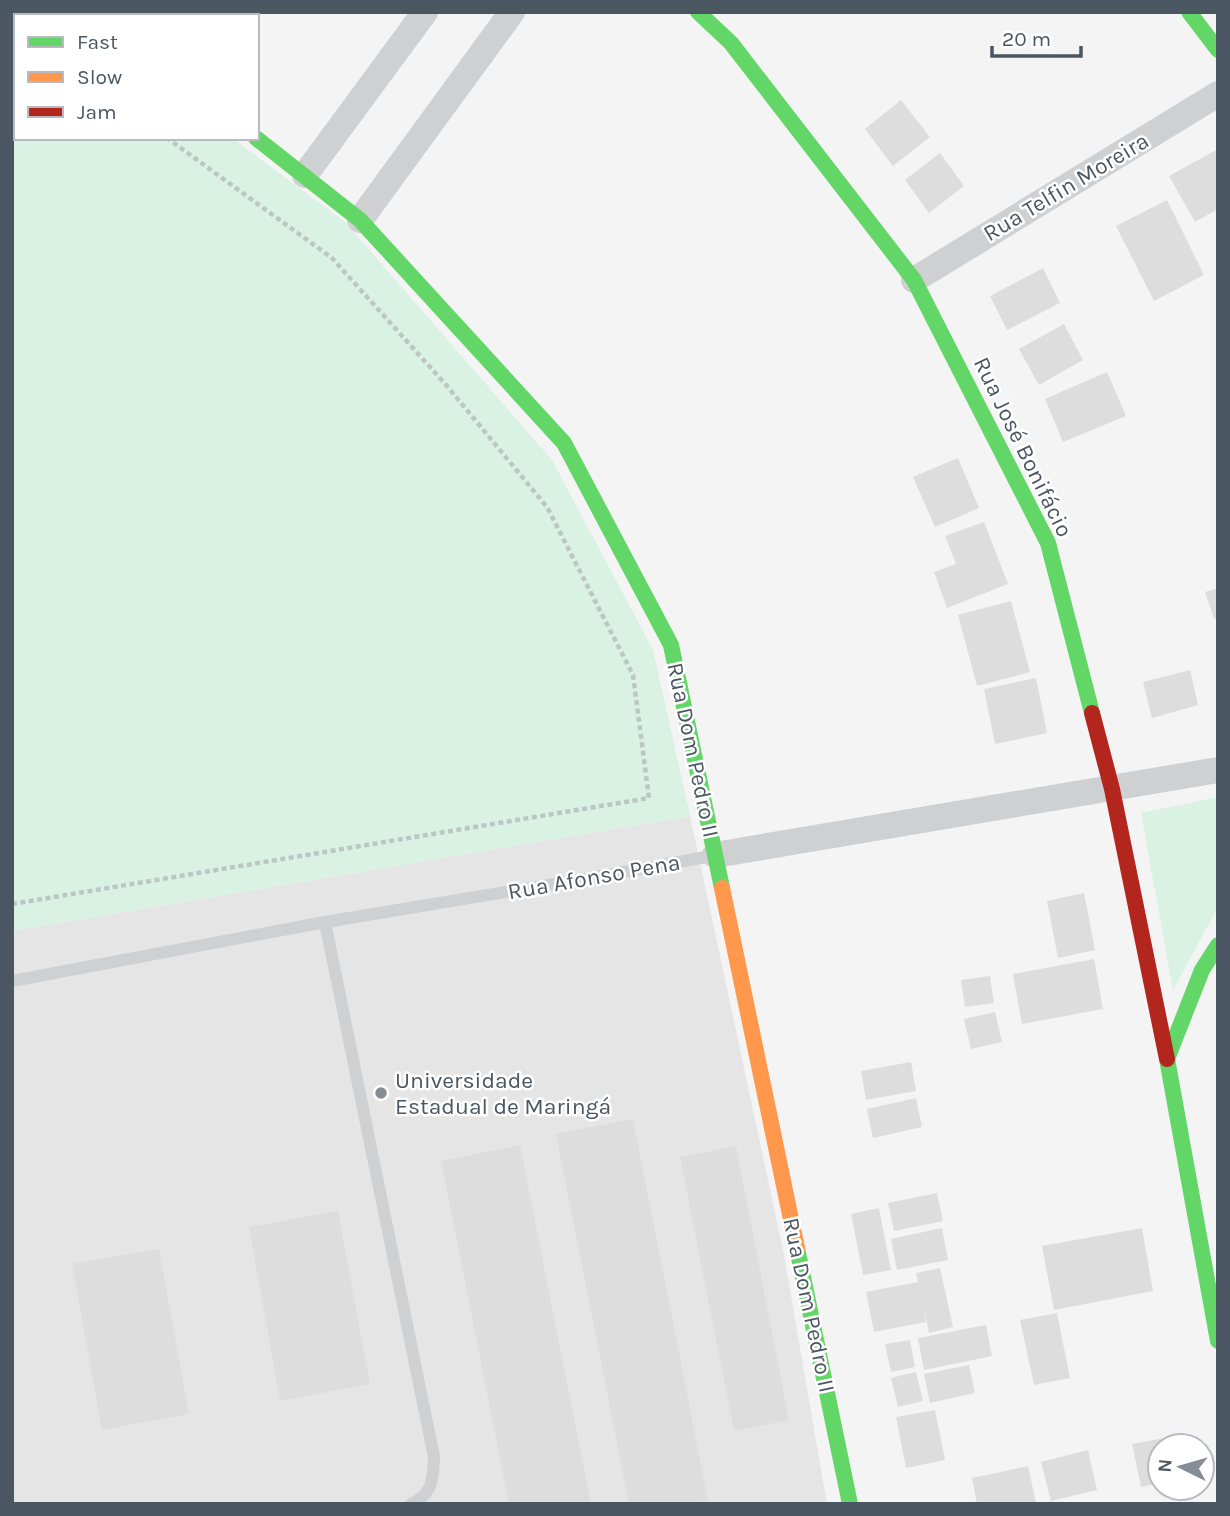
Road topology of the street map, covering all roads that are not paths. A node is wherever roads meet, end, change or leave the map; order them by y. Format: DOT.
graph roads {
  1 [pos="425,12"];
  2 [pos="512,12"];
  3 [pos="698,12"];
  4 [pos="1189,12"];
  5 [pos="1218,50"];
  6 [pos="1218,94"];
  7 [pos="259,140"];
  8 [pos="305,175"];
  9 [pos="360,220"];
  10 [pos="914,280"];
  11 [pos="1218,770"];
  12 [pos="1112,789"];
  13 [pos="715,855"];
  14 [pos="326,922"];
  15 [pos="1218,945"];
  16 [pos="12,981"];
  17 [pos="1167,1059"];
  18 [pos="1218,1341"];
  19 [pos="411,1504"];
  20 [pos="850,1504"];
  1 -- 8 [label="street"];
  2 -- 9 [label="street"];
  3 -- 10 [label="street, Rua José Bonifácio"];
  4 -- 5 [label="street"];
  6 -- 10 [label="street, Rua Telfin Moreira"];
  7 -- 8 [label="street, Rua Dom Pedro II"];
  8 -- 9 [label="street, Rua Dom Pedro II"];
  9 -- 13 [label="street, Rua Dom Pedro II"];
  10 -- 12 [label="street, Rua José Bonifácio"];
  11 -- 12 [label="street, Rua Afonso Pena"];
  12 -- 13 [label="street, Rua Afonso Pena"];
  12 -- 17 [label="street, Rua José Bonifácio"];
  13 -- 14 [label="lane, Rua Afonso Pena"];
  13 -- 20 [label="street, Rua Dom Pedro II"];
  14 -- 16 [label="lane, Rua Afonso Pena"];
  14 -- 19 [label="lane"];
  15 -- 17 [label="street"];
  17 -- 18 [label="street, Rua José Bonifácio"];
}
